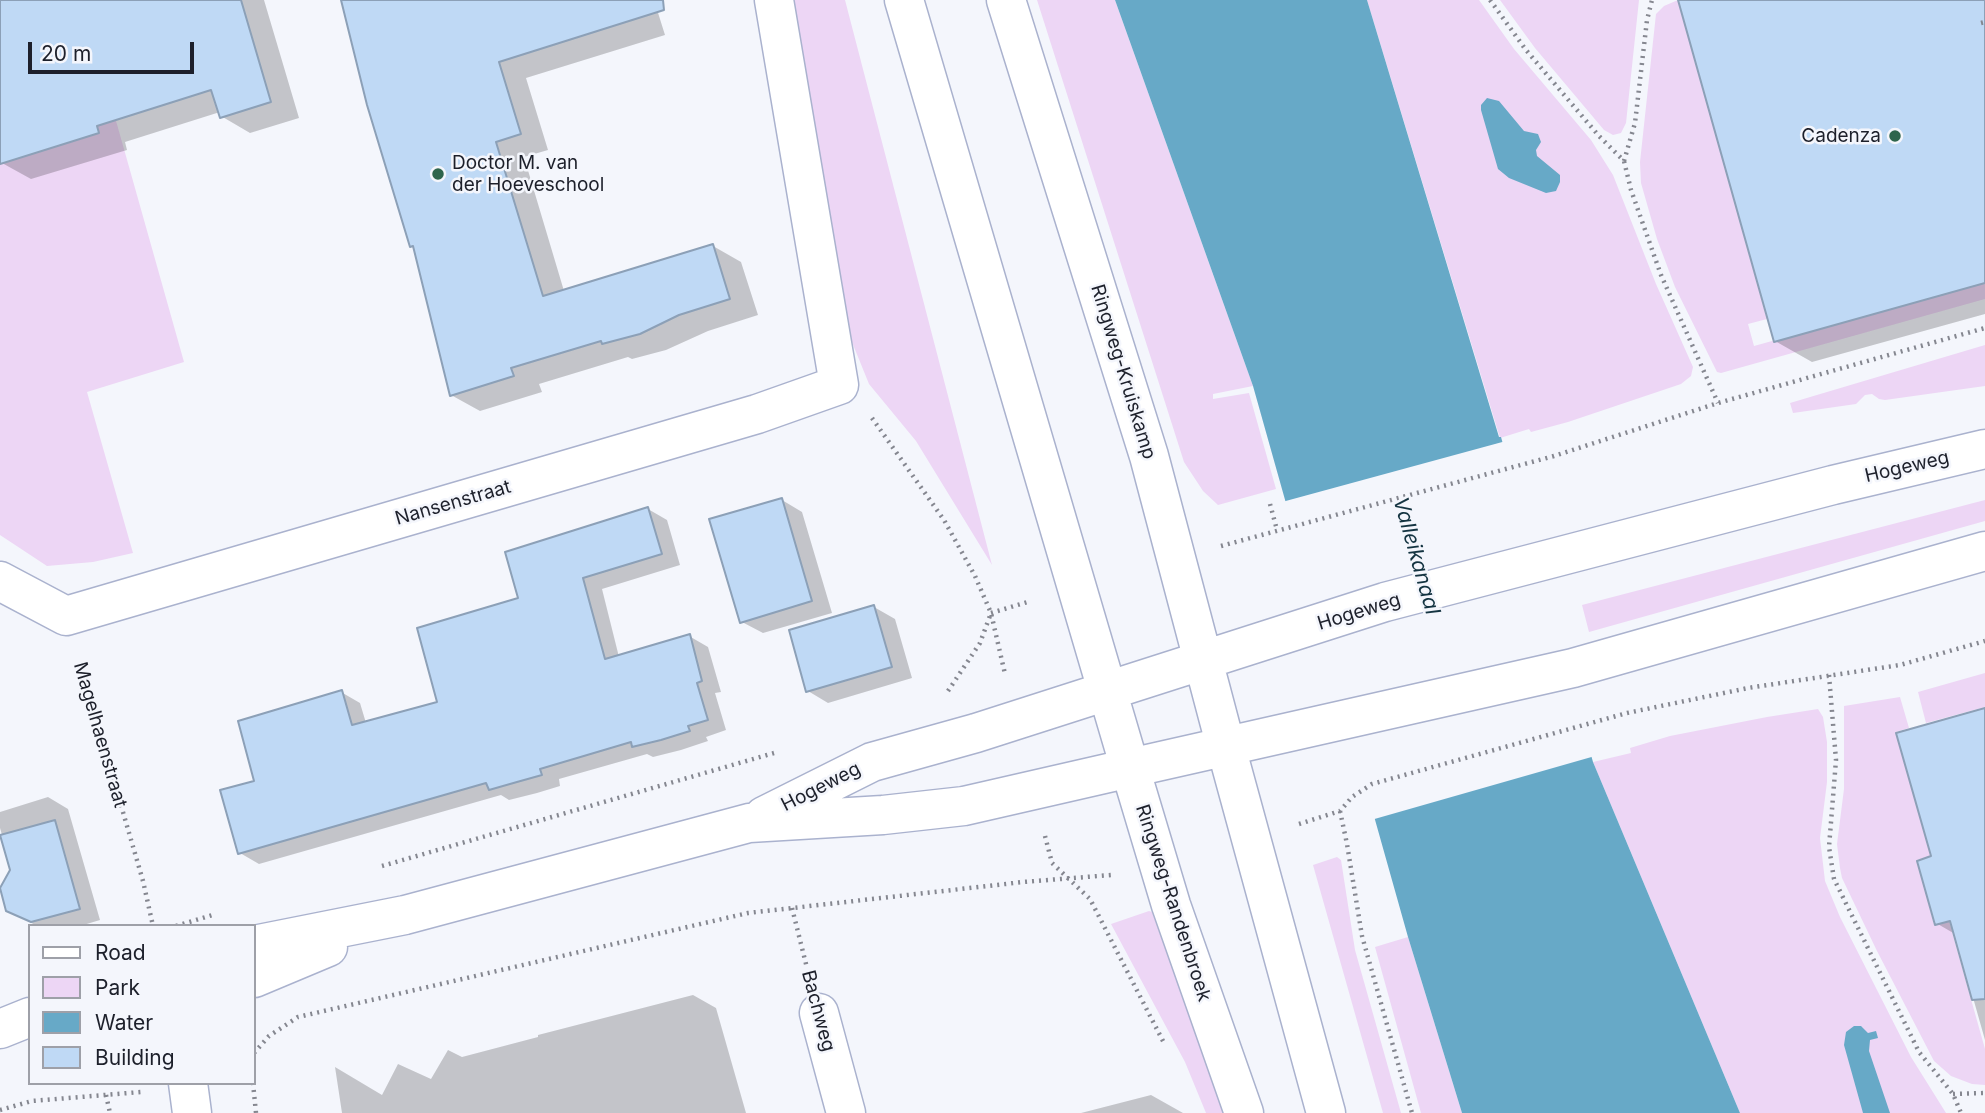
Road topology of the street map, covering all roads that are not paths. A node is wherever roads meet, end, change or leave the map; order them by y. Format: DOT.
graph roads {
  1 [pos="774,0"];
  2 [pos="904,0"];
  3 [pos="1006,0"];
  4 [pos="1985,449"];
  5 [pos="1985,551"];
  6 [pos="0,581"];
  7 [pos="1203,661"];
  8 [pos="1107,691"];
  9 [pos="1226,747"];
  10 [pos="1130,768"];
  11 [pos="749,823"];
  12 [pos="405,915"];
  13 [pos="256,945"];
  14 [pos="256,977"];
  15 [pos="819,1013"];
  16 [pos="28,1018"];
  17 [pos="0,1029"];
  18 [pos="28,1038"];
  19 [pos="0,1043"];
  20 [pos="188,1085"];
  21 [pos="192,1113"];
  22 [pos="846,1113"];
  23 [pos="1244,1113"];
  24 [pos="1326,1113"];
  1 -- 6 [label="main road, Nansenstraat"];
  2 -- 8 [label="main road"];
  3 -- 7 [label="main road, Ringweg-Kruiskamp"];
  4 -- 7 [label="main road, Hogeweg"];
  5 -- 9 [label="main road, Hogeweg"];
  7 -- 8 [label="main road, Hogeweg"];
  7 -- 9 [label="main road, Ringweg-Kruiskamp"];
  8 -- 10 [label="main road, Ringweg-Randenbroek"];
  8 -- 11 [label="main road, Hogeweg"];
  9 -- 10 [label="main road, Hogeweg"];
  9 -- 24 [label="main road"];
  10 -- 11 [label="main road, Hogeweg"];
  10 -- 23 [label="main road, Ringweg-Randenbroek"];
  11 -- 12 [label="main road, Hogeweg"];
  12 -- 13 [label="main road, Hogeweg"];
  12 -- 14 [label="main road, Hogeweg"];
  15 -- 22 [label="main road, Bachweg"];
  16 -- 17 [label="main road"];
  18 -- 19 [label="main road"];
  20 -- 21 [label="main road"];
}
